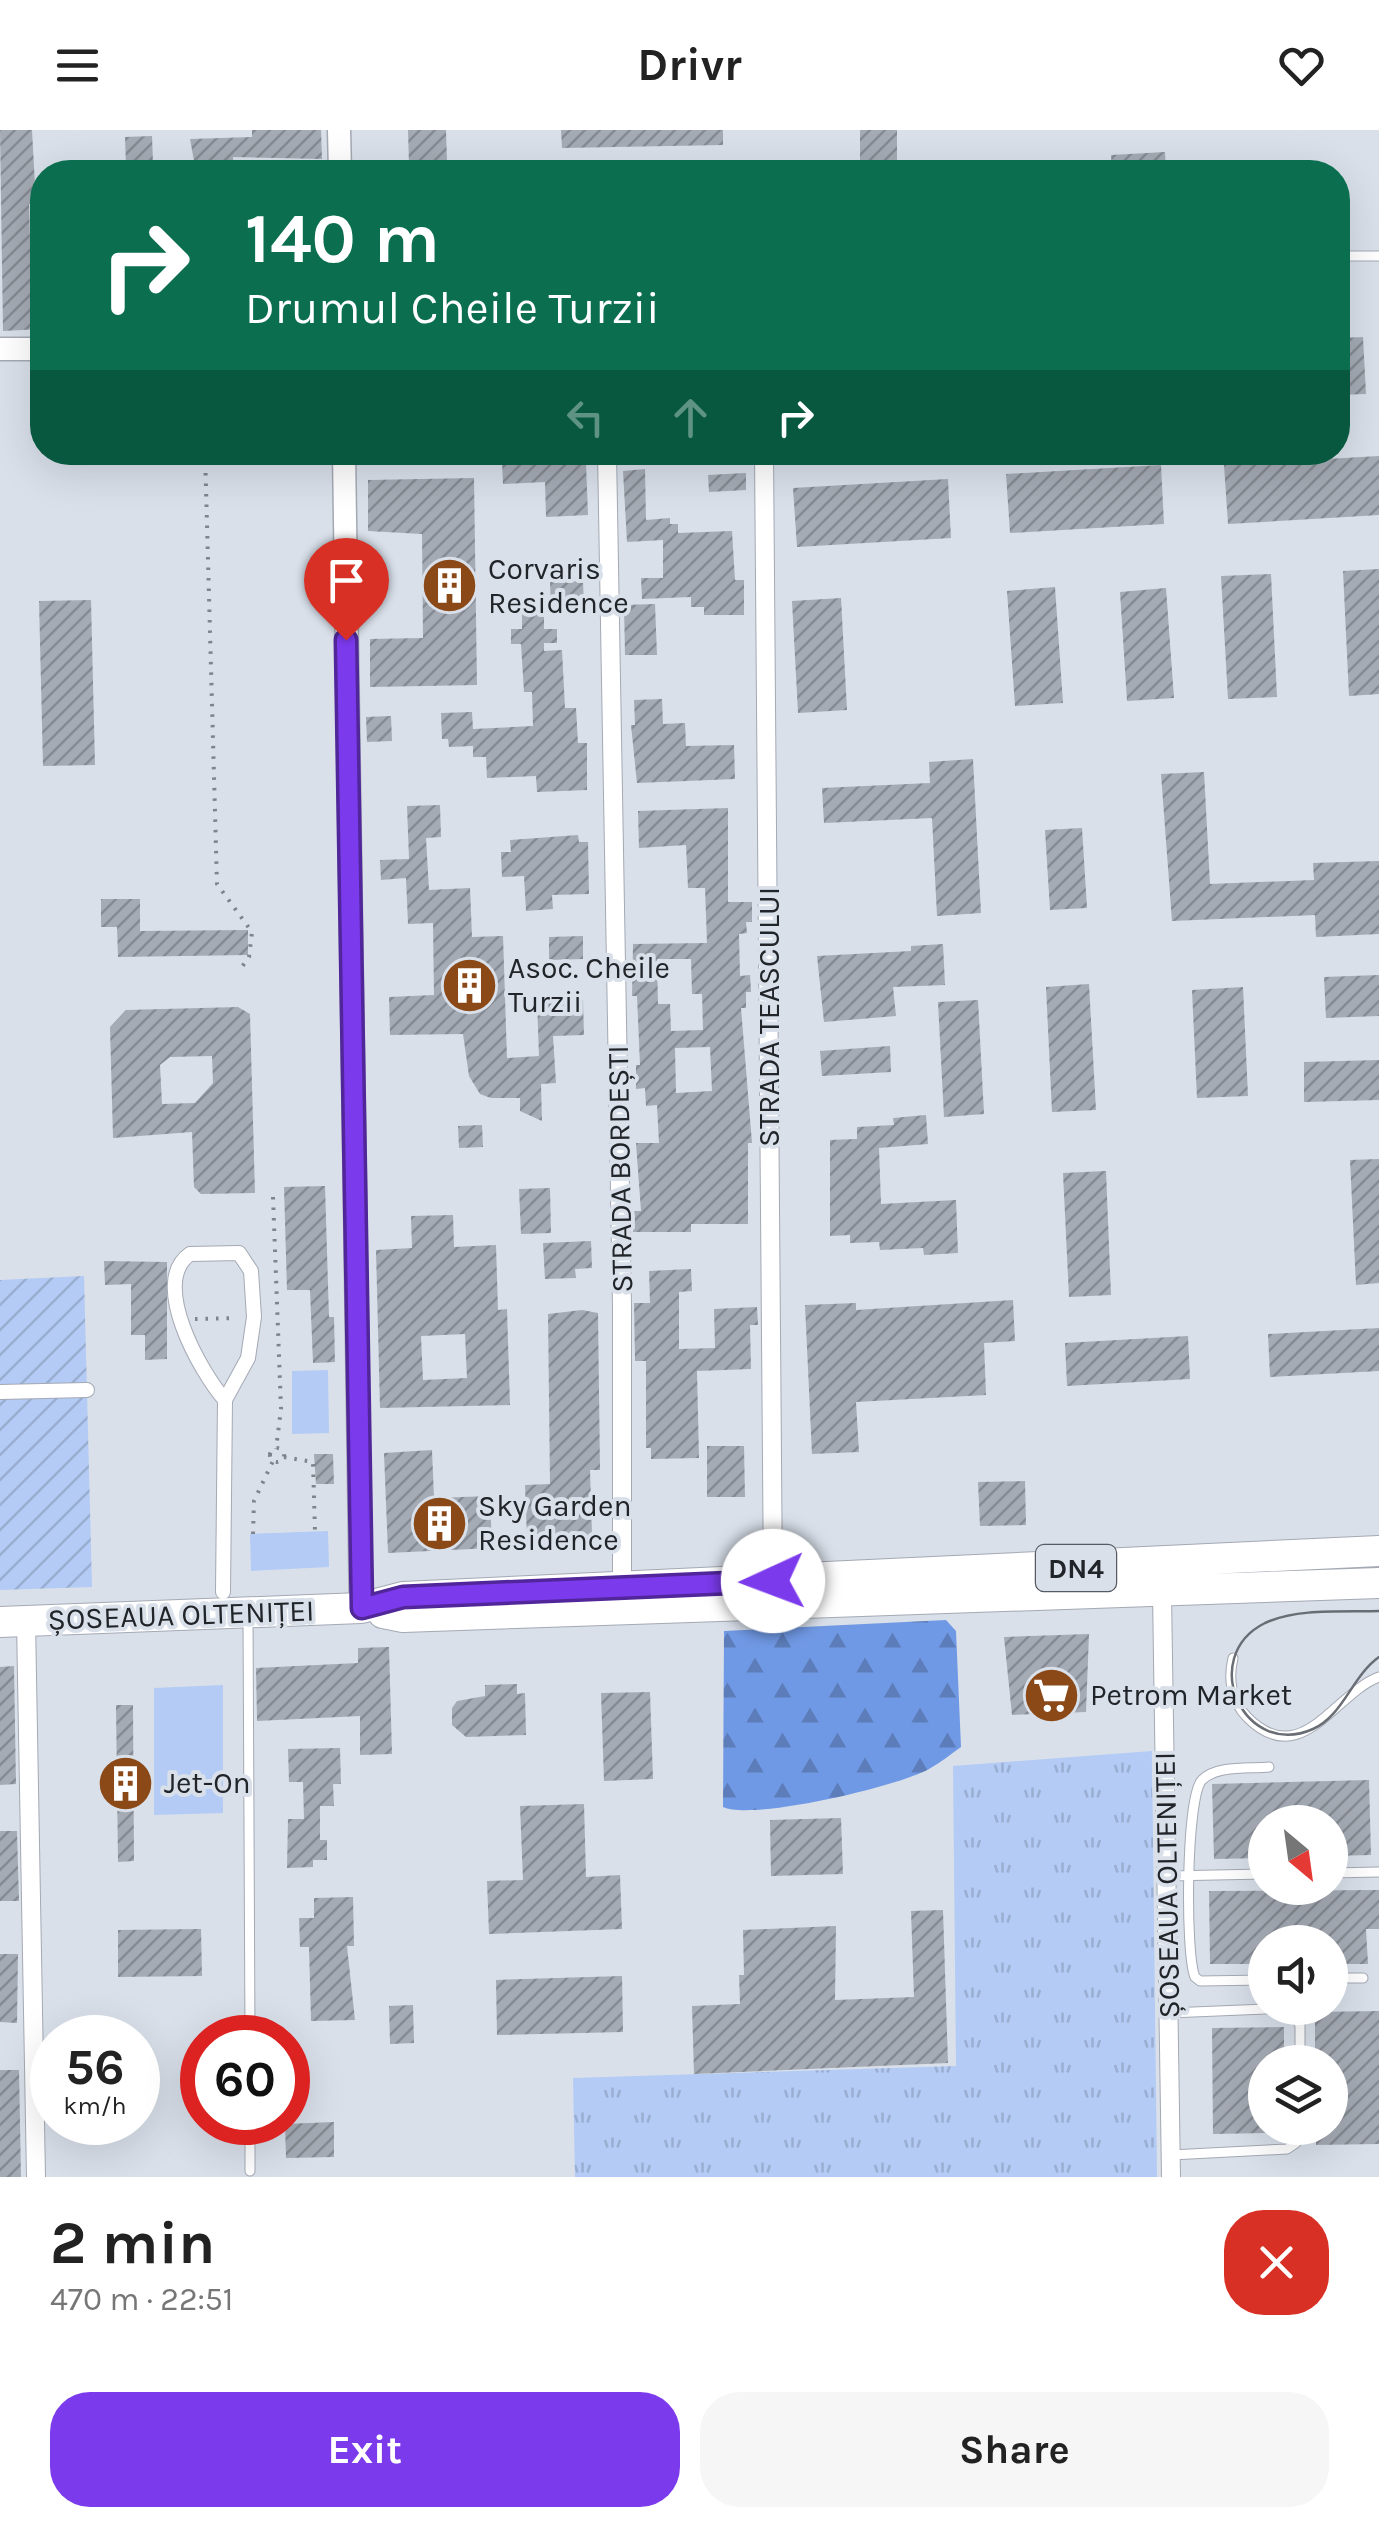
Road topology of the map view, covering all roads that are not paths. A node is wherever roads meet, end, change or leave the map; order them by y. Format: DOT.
graph roads {
  1 [pos="339,130"];
  2 [pos="340,160"];
  3 [pos="1350,256"];
  4 [pos="1379,256"];
  5 [pos="0,349"];
  6 [pos="30,349"];
  7 [pos="344,465"];
  8 [pos="607,465"];
  9 [pos="764,465"];
  10 [pos="87,1390"];
  11 [pos="0,1392"];
  12 [pos="225,1400"];
  13 [pos="1379,1551"];
  14 [pos="1379,1583"];
  15 [pos="622,1586"];
  16 [pos="223,1592"];
  17 [pos="1162,1593"];
  18 [pos="774,1594"];
  19 [pos="362,1608"];
  20 [pos="248,1613"];
  21 [pos="13,1621"];
  22 [pos="1233,1658"];
  23 [pos="1379,1678"];
  24 [pos="1269,1767"];
  25 [pos="1379,1872"];
  26 [pos="1348,1873"];
  27 [pos="1248,1874"];
  28 [pos="1166,1876"];
  29 [pos="1190,1876"];
  30 [pos="1348,1978"];
  31 [pos="1363,1978"];
  32 [pos="1248,1980"];
  33 [pos="1168,2013"];
  34 [pos="250,2015"];
  35 [pos="1300,2045"];
  36 [pos="250,2145"];
  37 [pos="1294,2145"];
  38 [pos="1171,2154"];
  39 [pos="250,2171"];
  40 [pos="36,2177"];
  41 [pos="1171,2177"];
  1 -- 2 [label="street"];
  3 -- 4 [label="lane"];
  5 -- 6 [label="street"];
  7 -- 19 [label="street"];
  8 -- 15 [label="street, STRADA BORDEȘTI"];
  9 -- 18 [label="street, STRADA TEASCULUI"];
  10 -- 11 [label="street"];
  12 -- 12 [label="street"];
  12 -- 16 [label="street"];
  13 -- 18 [label="main road, ȘOSEAUA OLTENIȚEI / DN4"];
  14 -- 17 [label="main road, ȘOSEAUA OLTENIȚEI / DN4"];
  15 -- 18 [label="main road, ȘOSEAUA OLTENIȚEI / DN4"];
  15 -- 19 [label="main road, ȘOSEAUA OLTENIȚEI / DN4"];
  17 -- 18 [label="main road, ȘOSEAUA OLTENIȚEI / DN4"];
  17 -- 28 [label="street, ȘOSEAUA OLTENIȚEI"];
  18 -- 19 [label="main road, ȘOSEAUA OLTENIȚEI / DN4"];
  19 -- 20 [label="main road, ȘOSEAUA OLTENIȚEI / DN4"];
  20 -- 21 [label="main road, ȘOSEAUA OLTENIȚEI / DN4"];
  20 -- 34 [label="lane"];
  21 -- 40 [label="street"];
  22 -- 23 [label="lane"];
  24 -- 29 [label="lane"];
  25 -- 26 [label="lane"];
  27 -- 29 [label="lane"];
  28 -- 29 [label="lane"];
  28 -- 33 [label="street, ȘOSEAUA OLTENIȚEI"];
  29 -- 32 [label="lane"];
  30 -- 31 [label="lane"];
  33 -- 35 [label="lane"];
  33 -- 38 [label="street, ȘOSEAUA OLTENIȚEI"];
  36 -- 39 [label="lane"];
  37 -- 38 [label="lane"];
  38 -- 41 [label="street, ȘOSEAUA OLTENIȚEI"];
}
